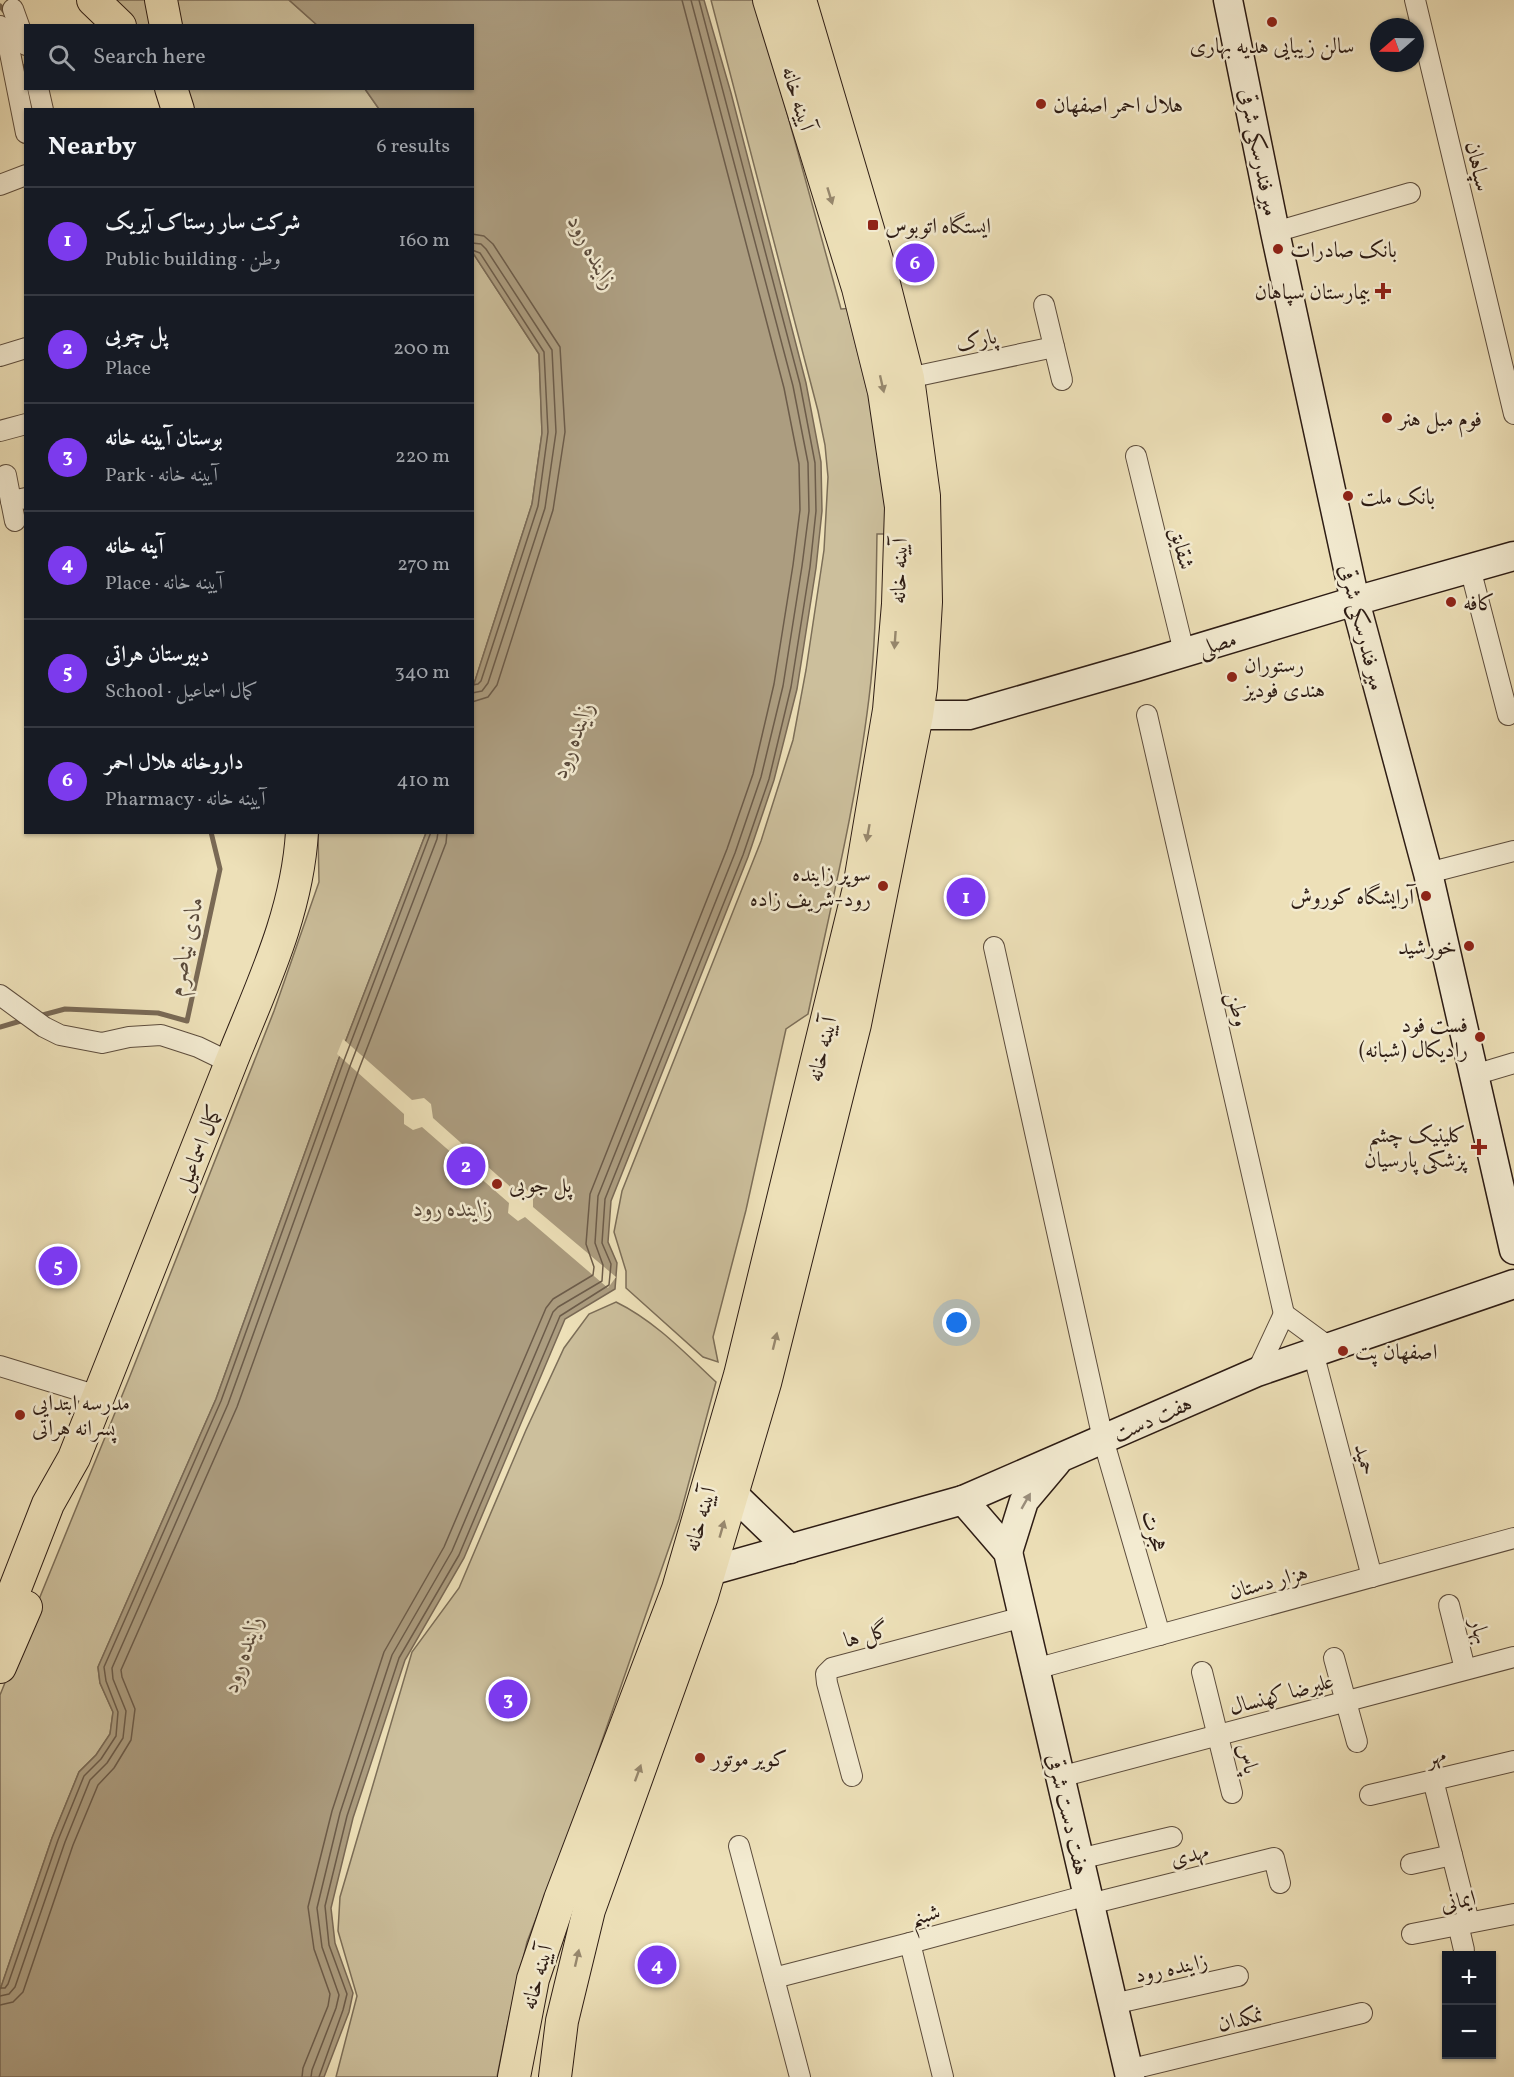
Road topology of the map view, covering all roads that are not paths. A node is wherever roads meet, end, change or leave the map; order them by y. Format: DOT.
graph roads {
  1 [pos="93,0"];
  2 [pos="161,0"];
  3 [pos="769,0"];
  4 [pos="800,0"];
  5 [pos="1228,0"];
  6 [pos="1415,0"];
  7 [pos="13,9"];
  8 [pos="118,24"];
  9 [pos="166,24"];
  10 [pos="0,26"];
  11 [pos="24,39"];
  12 [pos="38,90"];
  13 [pos="43,108"];
  14 [pos="24,123"];
  15 [pos="830,150"];
  16 [pos="24,176"];
  17 [pos="0,185"];
  18 [pos="1410,193"];
  19 [pos="1275,232"];
  20 [pos="1044,305"];
  21 [pos="1054,346"];
  22 [pos="24,349"];
  23 [pos="0,356"];
  24 [pos="908,378"];
  25 [pos="1062,380"];
  26 [pos="1514,414"];
  27 [pos="24,425"];
  28 [pos="0,431"];
  29 [pos="1136,456"];
  30 [pos="6,475"];
  31 [pos="18,499"];
  32 [pos="15,521"];
  33 [pos="1514,556"];
  34 [pos="1470,568"];
  35 [pos="1355,601"];
  36 [pos="1184,652"];
  37 [pos="903,713"];
  38 [pos="1147,715"];
  39 [pos="1508,715"];
  40 [pos="302,834"];
  41 [pos="1514,851"];
  42 [pos="1428,873"];
  43 [pos="994,947"];
  44 [pos="0,995"];
  45 [pos="231,1063"];
  46 [pos="1514,1063"];
  47 [pos="1474,1075"];
  48 [pos="1514,1250"];
  49 [pos="1514,1284"];
  50 [pos="1284,1314"];
  51 [pos="1321,1350"];
  52 [pos="0,1366"];
  53 [pos="1257,1372"];
  54 [pos="98,1396"];
  55 [pos="1103,1439"];
  56 [pos="74,1458"];
  57 [pos="1059,1458"];
  58 [pos="732,1493"];
  59 [pos="963,1500"];
  60 [pos="1514,1538"];
  61 [pos="790,1549"];
  62 [pos="1008,1552"];
  63 [pos="710,1571"];
  64 [pos="1372,1577"];
  65 [pos="1449,1605"];
  66 [pos="1023,1617"];
  67 [pos="0,1627"];
  68 [pos="1160,1635"];
  69 [pos="1514,1657"];
  70 [pos="1334,1658"];
  71 [pos="0,1667"];
  72 [pos="1035,1670"];
  73 [pos="1465,1670"];
  74 [pos="1202,1672"];
  75 [pos="1346,1701"];
  76 [pos="1218,1735"];
  77 [pos="1357,1742"];
  78 [pos="1514,1761"];
  79 [pos="852,1776"];
  80 [pos="1060,1777"];
  81 [pos="1433,1780"];
  82 [pos="1232,1793"];
  83 [pos="1370,1795"];
  84 [pos="1172,1838"];
  85 [pos="739,1846"];
  86 [pos="1452,1855"];
  87 [pos="1079,1859"];
  88 [pos="1411,1864"];
  89 [pos="1280,1883"];
  90 [pos="1089,1899"];
  91 [pos="1514,1914"];
  92 [pos="1463,1923"];
  93 [pos="1412,1934"];
  94 [pos="910,1943"];
  95 [pos="1464,1950"];
  96 [pos="1238,1976"];
  97 [pos="774,1978"];
  98 [pos="529,1999"];
  99 [pos="1113,2004"];
  100 [pos="566,2005"];
  101 [pos="1362,2013"];
  102 [pos="1129,2074"];
  103 [pos="514,2077"];
  104 [pos="555,2077"];
  105 [pos="800,2077"];
  106 [pos="943,2077"];
  1 -- 8 [label="main road"];
  2 -- 9 [label="main road"];
  3 -- 15 [label="main road, آیینه خانه"];
  4 -- 15 [label="main road, آیینه خانه"];
  5 -- 19 [label="main road, میر فندرسکی شرقی"];
  6 -- 26 [label="street, سپاهان"];
  7 -- 11 [label="street"];
  10 -- 14 [label="street"];
  12 -- 13 [label="street"];
  15 -- 24 [label="main road, آیینه خانه"];
  15 -- 37 [label="main road, آیینه خانه, one-way"];
  16 -- 17 [label="street"];
  18 -- 19 [label="street"];
  19 -- 35 [label="main road, میر فندرسکی شرقی"];
  20 -- 21 [label="street"];
  21 -- 24 [label="street, پارک"];
  21 -- 25 [label="street"];
  22 -- 23 [label="street"];
  24 -- 37 [label="main road, آیینه خانه"];
  27 -- 28 [label="street"];
  29 -- 36 [label="street, شقایق"];
  30 -- 31 [label="street"];
  31 -- 32 [label="street"];
  33 -- 34 [label="main road, مصلی"];
  34 -- 35 [label="main road, مصلی"];
  34 -- 39 [label="street"];
  35 -- 36 [label="main road, مصلی"];
  35 -- 42 [label="main road, میر فندرسکی شرقی"];
  36 -- 37 [label="main road, مصلی"];
  58 -- 37 [label="main road, آیینه خانه, one-way"];
  37 -- 98 [label="main road, آیینه خانه, one-way"];
  38 -- 50 [label="street, وطن"];
  40 -- 45 [label="main road, کمال اسماعیل"];
  41 -- 42 [label="street"];
  42 -- 47 [label="main road, میر فندرسکی شرقی"];
  43 -- 55 [label="street"];
  44 -- 45 [label="street"];
  45 -- 54 [label="main road, کمال اسماعیل"];
  46 -- 47 [label="street"];
  47 -- 48 [label="main road, میر فندرسکی شرقی"];
  49 -- 51 [label="main road, هفت دست"];
  50 -- 51 [label="street"];
  50 -- 53 [label="street"];
  51 -- 53 [label="main road, هفت دست"];
  51 -- 64 [label="street, حمید"];
  52 -- 54 [label="street"];
  53 -- 55 [label="main road, هفت دست"];
  54 -- 56 [label="main road, کمال اسماعیل"];
  55 -- 57 [label="main road, هفت دست"];
  55 -- 68 [label="street, هجرت"];
  56 -- 67 [label="main road, کمال اسماعیل"];
  56 -- 71 [label="main road, کمال اسماعیل"];
  57 -- 59 [label="main road, هفت دست"];
  62 -- 57 [label="main road, one-way"];
  58 -- 61 [label="main road"];
  63 -- 58 [label="main road, آیینه خانه, one-way"];
  59 -- 61 [label="main road, هفت دست"];
  59 -- 62 [label="main road"];
  60 -- 64 [label="street, هزار دستان"];
  61 -- 63 [label="main road, هفت دست"];
  62 -- 66 [label="main road, هفت دست شرقی"];
  100 -- 63 [label="main road, آیینه خانه, one-way"];
  64 -- 68 [label="street, هزار دستان"];
  65 -- 73 [label="street, بهار"];
  66 -- 72 [label="main road, هفت دست شرقی"];
  66 -- 79 [label="street, گل ها"];
  68 -- 72 [label="street, هزار دستان"];
  69 -- 73 [label="street, علیرضا کهنسال"];
  70 -- 75 [label="street"];
  72 -- 80 [label="main road, هفت دست شرقی"];
  73 -- 75 [label="street, علیرضا کهنسال"];
  74 -- 76 [label="street, پاس"];
  75 -- 76 [label="street, علیرضا کهنسال"];
  75 -- 77 [label="street"];
  76 -- 80 [label="street, علیرضا کهنسال"];
  76 -- 82 [label="street, پاس"];
  78 -- 81 [label="street, مهر"];
  80 -- 87 [label="main road, هفت دست شرقی"];
  81 -- 83 [label="street, مهر"];
  81 -- 86 [label="street"];
  84 -- 87 [label="street"];
  85 -- 97 [label="street"];
  86 -- 88 [label="street"];
  86 -- 92 [label="street"];
  87 -- 90 [label="main road, هفت دست شرقی"];
  89 -- 90 [label="street, مهدی"];
  90 -- 94 [label="street, شبنم"];
  90 -- 99 [label="main road, هفت دست شرقی"];
  91 -- 92 [label="street, ایمانی"];
  92 -- 93 [label="street, ایمانی"];
  92 -- 95 [label="street"];
  94 -- 97 [label="street, شبنم"];
  94 -- 106 [label="street"];
  96 -- 99 [label="street, زاینده رود"];
  97 -- 105 [label="street"];
  98 -- 100 [label="main road"];
  98 -- 103 [label="main road, آیینه خانه"];
  99 -- 102 [label="main road, هفت دست شرقی"];
  100 -- 104 [label="main road, آیینه خانه"];
  101 -- 102 [label="street, نمکدان"];
}
